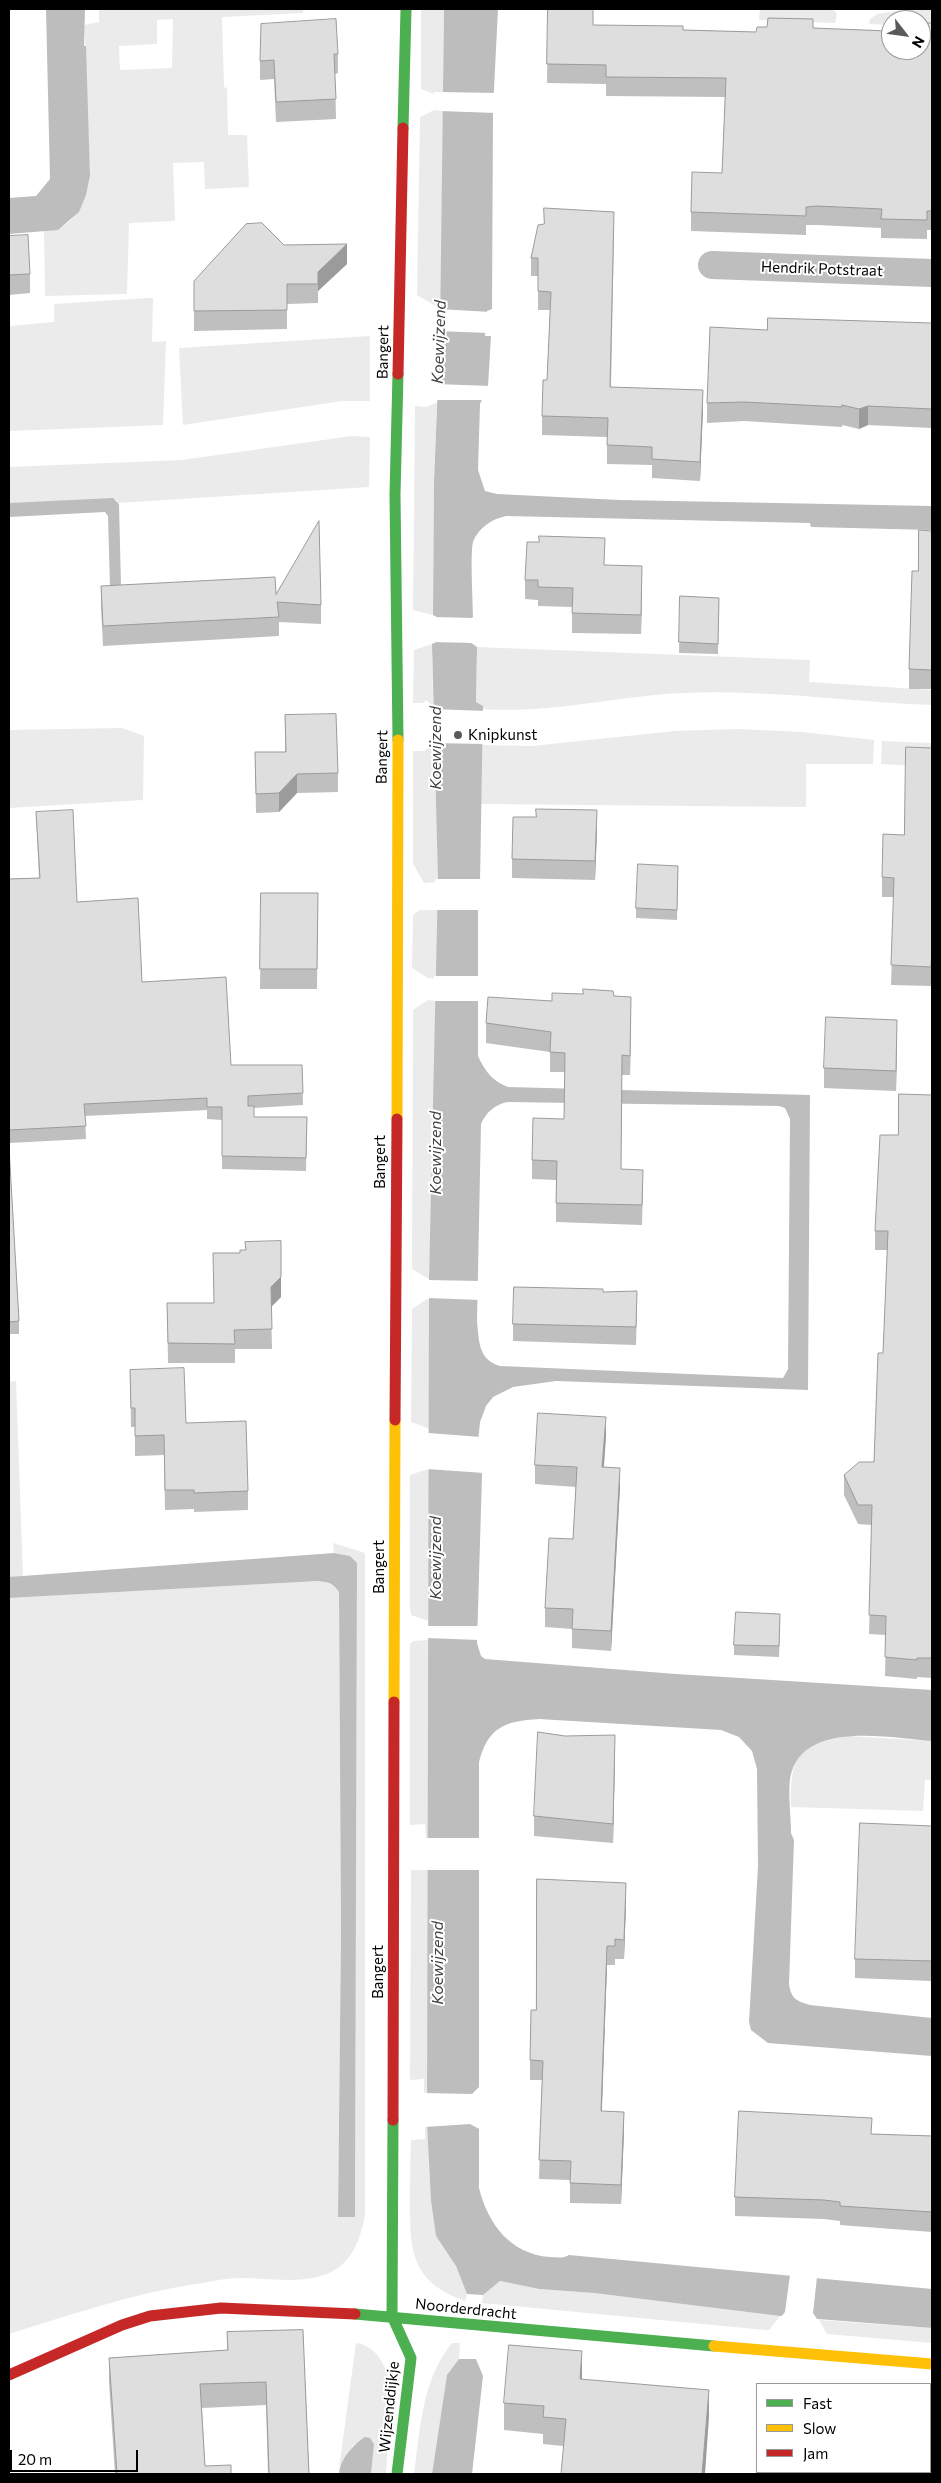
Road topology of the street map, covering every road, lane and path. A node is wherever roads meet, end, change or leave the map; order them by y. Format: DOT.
graph roads {
  1 [pos="406,9"];
  2 [pos="712,265"];
  3 [pos="932,273"];
  4 [pos="392,2316"];
  5 [pos="932,2364"];
  6 [pos="9,2375"];
  7 [pos="397,2474"];
  1 -- 4 [label="street, Bangert"];
  2 -- 3 [label="street, Hendrik Potstraat"];
  4 -- 5 [label="street, Noorderdracht"];
  4 -- 6 [label="street, Noorderdracht"];
  4 -- 7 [label="street, Wijzenddijkje"];
}
